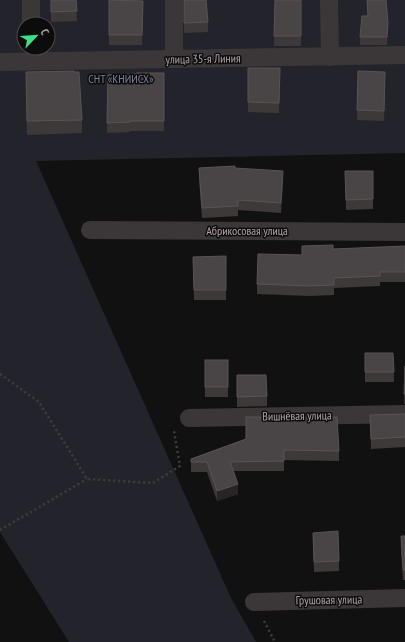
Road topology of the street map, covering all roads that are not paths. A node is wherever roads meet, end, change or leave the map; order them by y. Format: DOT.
graph roads {
  1 [pos="31,0"];
  2 [pos="174,0"];
  3 [pos="329,0"];
  4 [pos="31,16"];
  5 [pos="27,56"];
  6 [pos="56,56"];
  7 [pos="405,56"];
  8 [pos="330,57"];
  9 [pos="174,59"];
  10 [pos="0,62"];
  11 [pos="90,230"];
  12 [pos="405,232"];
  13 [pos="405,414"];
  14 [pos="188,418"];
  15 [pos="405,598"];
  16 [pos="254,602"];
  1 -- 4 [label="street"];
  2 -- 9 [label="street"];
  3 -- 8 [label="street"];
  5 -- 10 [label="street, улица 35-я Линия"];
  6 -- 9 [label="street, улица 35-я Линия"];
  7 -- 8 [label="street, улица 35-я Линия"];
  8 -- 9 [label="street, улица 35-я Линия"];
  11 -- 12 [label="street, Абрикосовая улица"];
  13 -- 14 [label="street, Вишнёвая улица"];
  15 -- 16 [label="street, Грушовая улица"];
}
